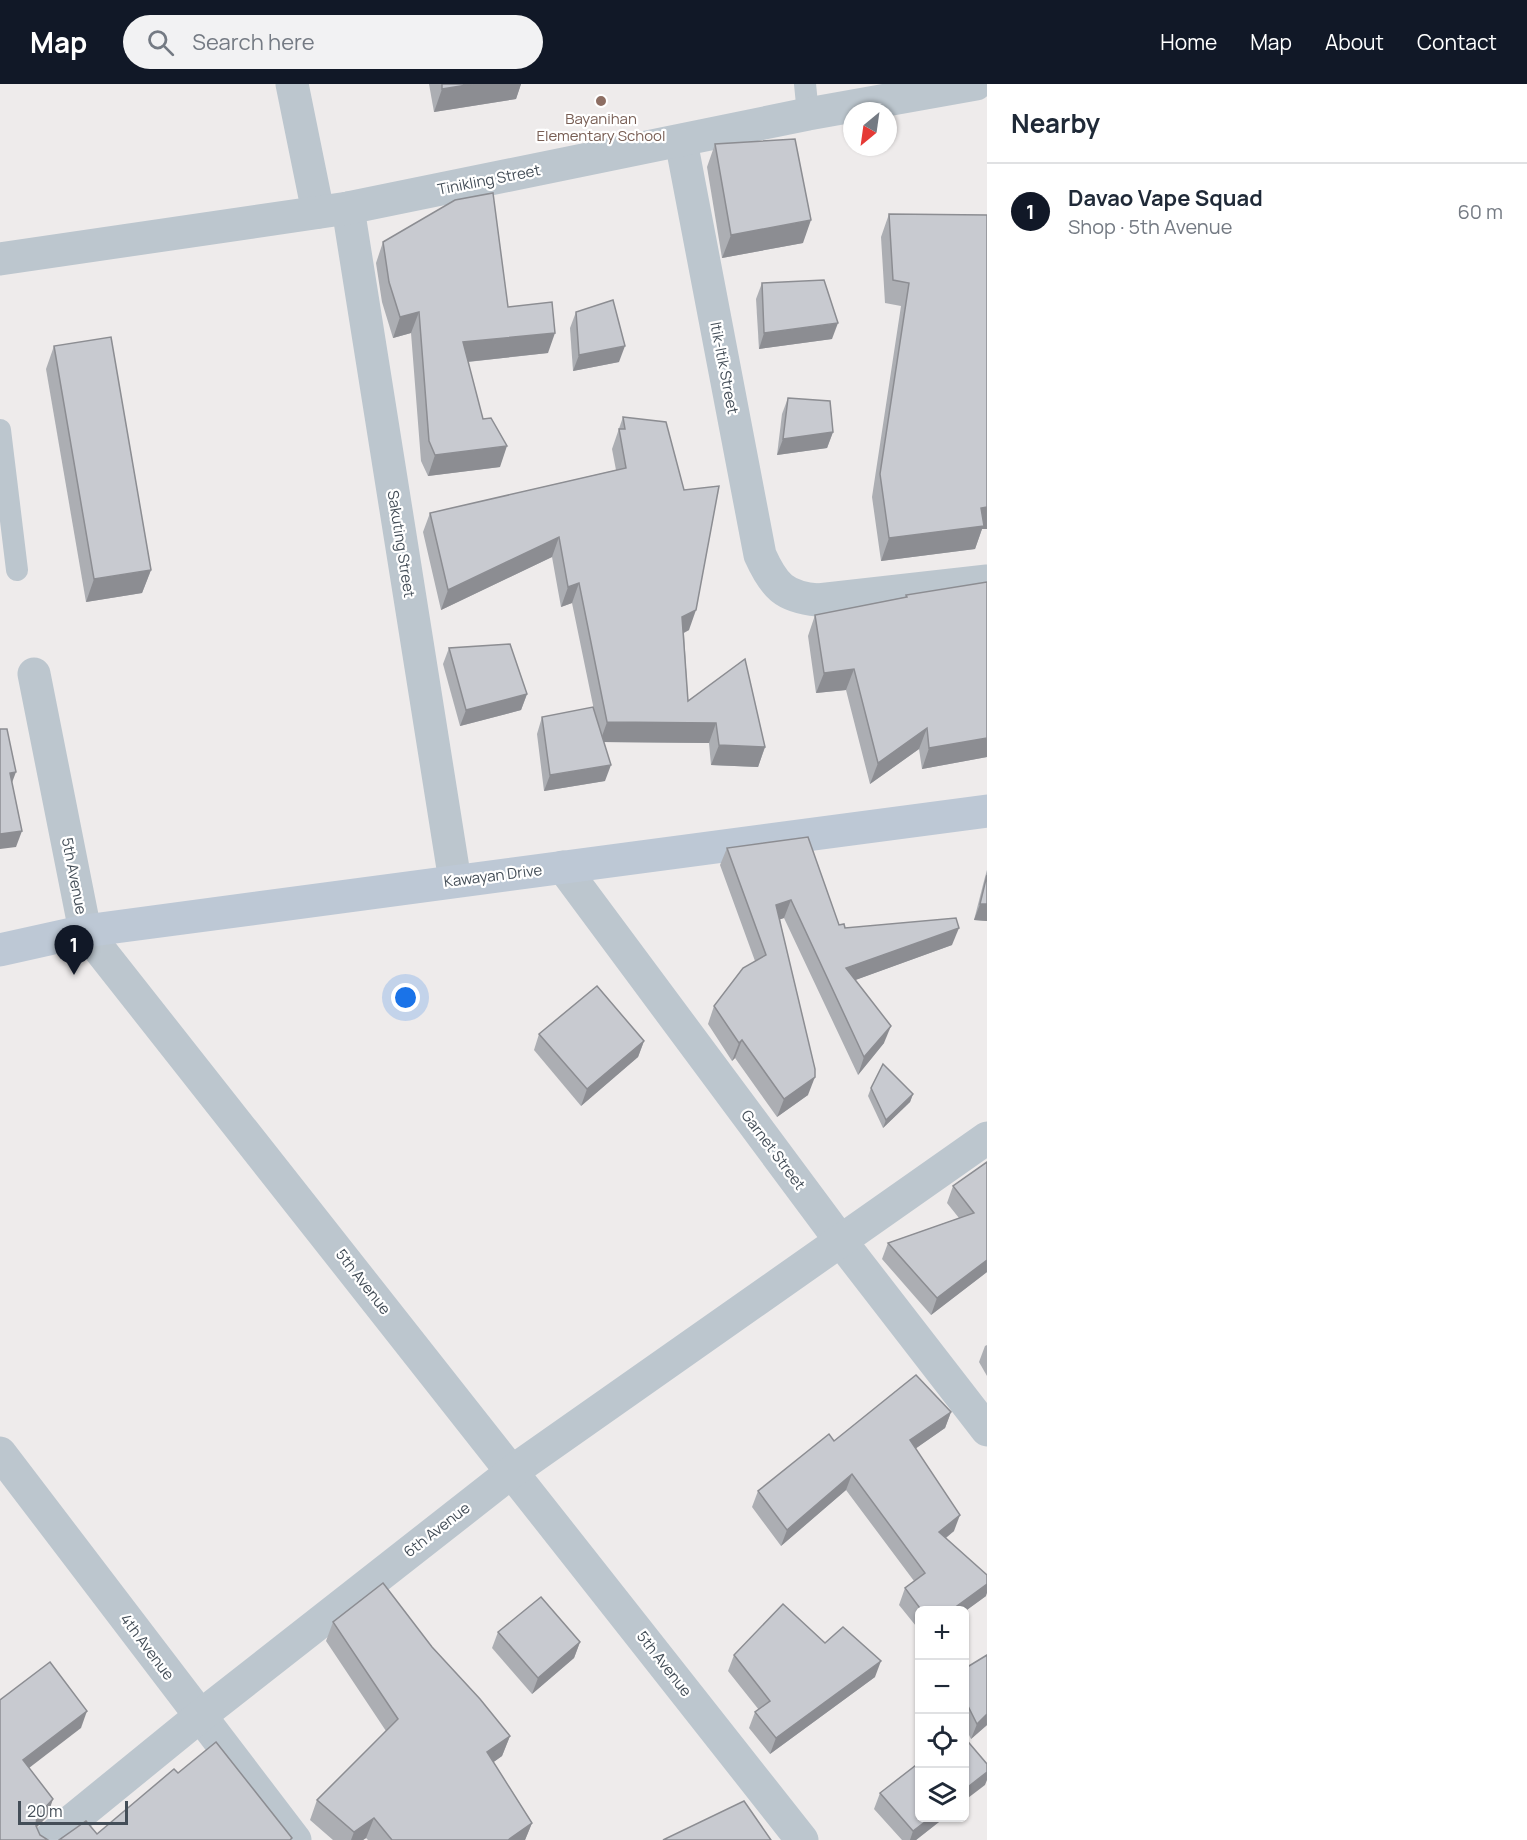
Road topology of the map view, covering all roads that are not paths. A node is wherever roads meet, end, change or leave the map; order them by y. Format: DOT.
graph roads {
  1 [pos="292,84"];
  2 [pos="976,84"];
  3 [pos="806,99"];
  4 [pos="681,141"];
  5 [pos="333,210"];
  6 [pos="0,260"];
  7 [pos="0,430"];
  8 [pos="17,570"];
  9 [pos="987,581"];
  10 [pos="34,674"];
  11 [pos="987,811"];
  12 [pos="563,867"];
  13 [pos="455,881"];
  14 [pos="85,931"];
  15 [pos="0,950"];
  16 [pos="987,1138"];
  17 [pos="840,1240"];
  18 [pos="987,1430"];
  19 [pos="0,1453"];
  20 [pos="513,1471"];
  21 [pos="199,1717"];
  22 [pos="48,1840"];
  23 [pos="295,1840"];
  24 [pos="802,1840"];
  1 -- 5 [label="street, Sakuting Street"];
  2 -- 3 [label="street, Tinikling Street"];
  3 -- 4 [label="street, Tinikling Street"];
  4 -- 5 [label="street, Tinikling Street"];
  4 -- 9 [label="street, Itik-Itik Street"];
  5 -- 6 [label="street, Tinikling Street"];
  5 -- 13 [label="street, Sakuting Street"];
  7 -- 8 [label="lane"];
  10 -- 14 [label="street, 5th Avenue"];
  11 -- 12 [label="street, Kawayan Drive"];
  12 -- 13 [label="street, Kawayan Drive"];
  12 -- 17 [label="street, Garnet Street"];
  13 -- 14 [label="street, Kawayan Drive"];
  14 -- 15 [label="street, Kawayan Drive"];
  14 -- 20 [label="street, 5th Avenue"];
  16 -- 17 [label="street, 6th Avenue"];
  17 -- 18 [label="street, Garnet Street"];
  17 -- 20 [label="street, 6th Avenue"];
  19 -- 21 [label="street, 4th Avenue"];
  20 -- 21 [label="street, 6th Avenue"];
  20 -- 24 [label="street, 5th Avenue"];
  21 -- 22 [label="street, 6th Avenue"];
  21 -- 23 [label="street, 4th Avenue"];
}
